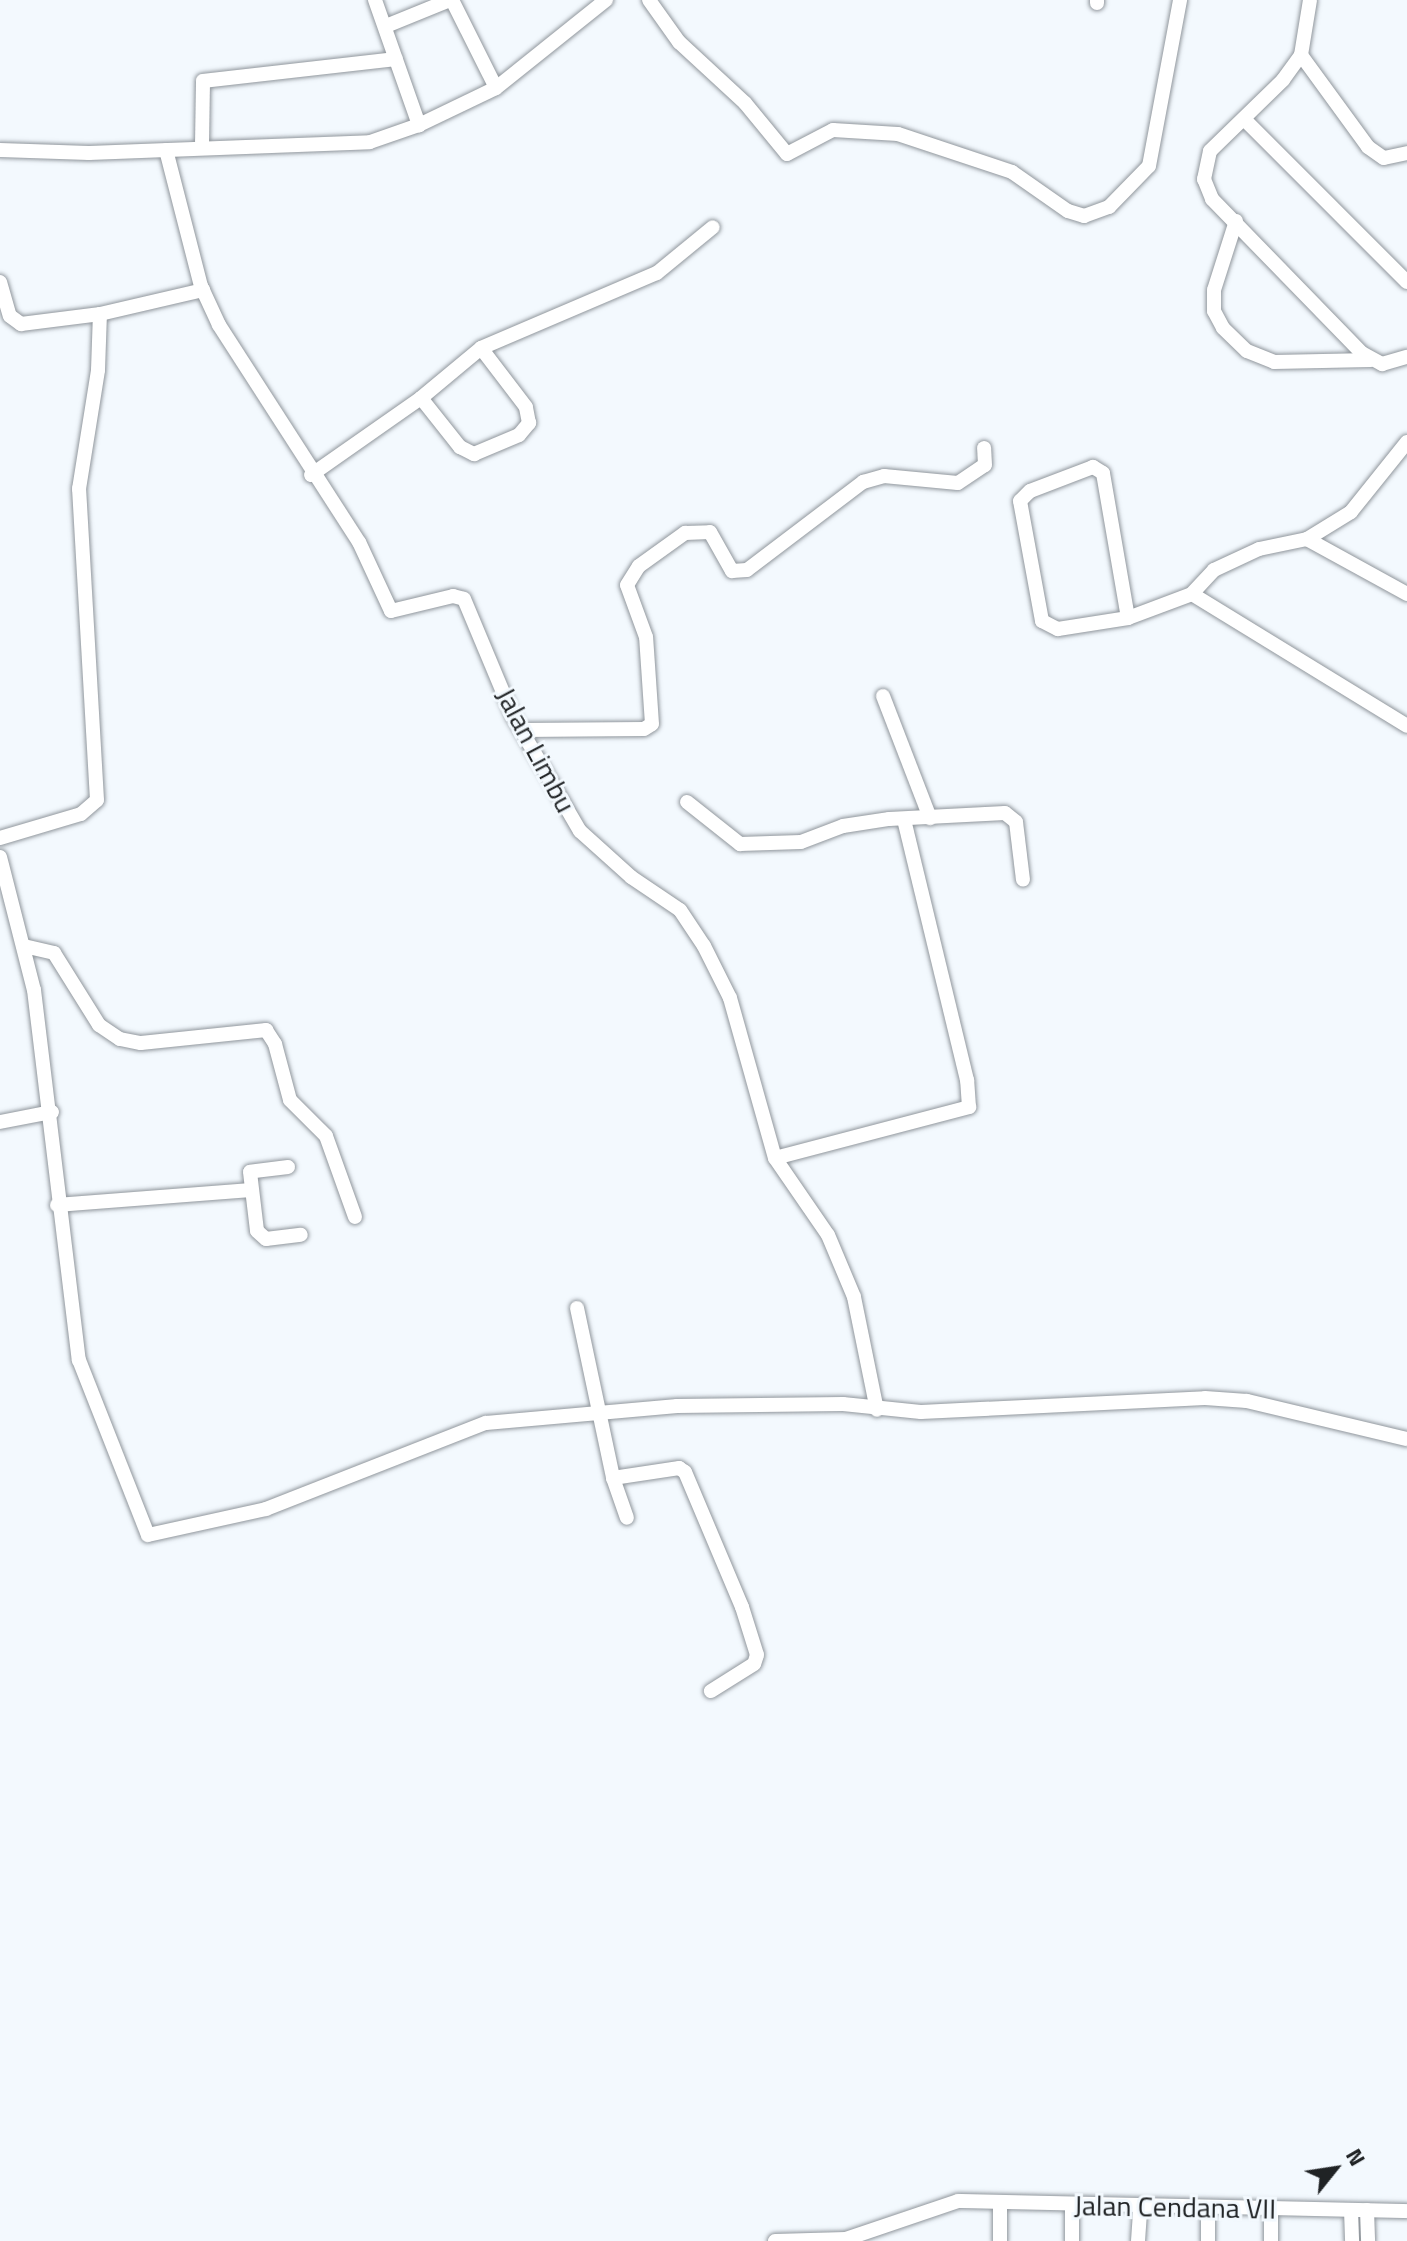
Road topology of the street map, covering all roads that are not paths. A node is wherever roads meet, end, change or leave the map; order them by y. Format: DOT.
graph roads {
  1 [pos="375,0"];
  2 [pos="451,0"];
  3 [pos="606,0"];
  4 [pos="649,0"];
  5 [pos="1180,0"];
  6 [pos="1310,0"];
  7 [pos="386,26"];
  8 [pos="1301,55"];
  9 [pos="396,59"];
  10 [pos="496,88"];
  11 [pos="1245,120"];
  12 [pos="419,125"];
  13 [pos="202,145"];
  14 [pos="0,150"];
  15 [pos="166,150"];
  16 [pos="1407,153"];
  17 [pos="1236,221"];
  18 [pos="713,227"];
  19 [pos="0,282"];
  20 [pos="1407,282"];
  21 [pos="203,290"];
  22 [pos="100,314"];
  23 [pos="481,348"];
  24 [pos="1407,357"];
  25 [pos="1371,360"];
  26 [pos="421,398"];
  27 [pos="1407,442"];
  28 [pos="984,448"];
  29 [pos="311,475"];
  30 [pos="1307,539"];
  31 [pos="1192,594"];
  32 [pos="1407,594"];
  33 [pos="1128,618"];
  34 [pos="883,696"];
  35 [pos="1407,726"];
  36 [pos="522,730"];
  37 [pos="687,802"];
  38 [pos="930,818"];
  39 [pos="904,819"];
  40 [pos="0,838"];
  41 [pos="0,857"];
  42 [pos="1023,880"];
  43 [pos="24,946"];
  44 [pos="52,1112"];
  45 [pos="0,1122"];
  46 [pos="775,1158"];
  47 [pos="288,1167"];
  48 [pos="250,1190"];
  49 [pos="57,1205"];
  50 [pos="355,1217"];
  51 [pos="301,1235"];
  52 [pos="577,1308"];
  53 [pos="877,1410"];
  54 [pos="602,1414"];
  55 [pos="1407,1439"];
  56 [pos="613,1478"];
  57 [pos="627,1518"];
  58 [pos="711,1691"];
  59 [pos="1000,2202"];
  60 [pos="1072,2206"];
  61 [pos="1208,2208"];
  62 [pos="1140,2209"];
  63 [pos="1271,2209"];
  64 [pos="1351,2210"];
  65 [pos="1367,2210"];
  66 [pos="1407,2211"];
  67 [pos="775,2241"];
  68 [pos="1000,2241"];
  69 [pos="1072,2241"];
  70 [pos="1138,2241"];
  71 [pos="1208,2241"];
  72 [pos="1271,2241"];
  73 [pos="1352,2241"];
  74 [pos="1368,2241"];
  1 -- 7 [label="street"];
  2 -- 7 [label="street"];
  2 -- 10 [label="street"];
  3 -- 10 [label="street"];
  4 -- 5 [label="street"];
  6 -- 8 [label="street"];
  7 -- 9 [label="street"];
  8 -- 11 [label="street"];
  8 -- 16 [label="street"];
  9 -- 12 [label="street"];
  9 -- 13 [label="street"];
  10 -- 12 [label="street"];
  11 -- 17 [label="street"];
  11 -- 20 [label="street"];
  12 -- 13 [label="street"];
  13 -- 15 [label="street"];
  14 -- 15 [label="street"];
  15 -- 21 [label="street, Jalan Limbu"];
  17 -- 25 [label="street"];
  17 -- 25 [label="street"];
  18 -- 23 [label="street"];
  19 -- 22 [label="street"];
  21 -- 22 [label="street"];
  21 -- 29 [label="street, Jalan Limbu"];
  22 -- 40 [label="street"];
  23 -- 26 [label="street"];
  23 -- 26 [label="street"];
  24 -- 25 [label="street"];
  26 -- 29 [label="street"];
  27 -- 30 [label="street"];
  28 -- 36 [label="street"];
  29 -- 36 [label="street, Jalan Limbu"];
  30 -- 31 [label="street"];
  30 -- 32 [label="street"];
  31 -- 33 [label="street"];
  31 -- 35 [label="street"];
  33 -- 33 [label="street"];
  34 -- 38 [label="street"];
  36 -- 46 [label="street, Jalan Limbu"];
  37 -- 39 [label="street"];
  38 -- 39 [label="street"];
  38 -- 42 [label="street"];
  39 -- 46 [label="street"];
  41 -- 43 [label="street"];
  43 -- 44 [label="street"];
  43 -- 50 [label="street"];
  44 -- 45 [label="street"];
  44 -- 49 [label="street"];
  46 -- 53 [label="street, Jalan Limbu"];
  47 -- 48 [label="street"];
  48 -- 49 [label="street"];
  48 -- 51 [label="street"];
  49 -- 54 [label="street"];
  52 -- 54 [label="street"];
  53 -- 54 [label="street"];
  53 -- 55 [label="street"];
  54 -- 56 [label="street"];
  56 -- 57 [label="street"];
  56 -- 58 [label="street"];
  59 -- 60 [label="street, Jalan Cendana VII"];
  59 -- 67 [label="street, Jalan Cendana VII"];
  59 -- 68 [label="street"];
  60 -- 62 [label="street, Jalan Cendana VII"];
  60 -- 69 [label="street"];
  61 -- 62 [label="street, Jalan Cendana VII"];
  61 -- 63 [label="street, Jalan Cendana VII"];
  61 -- 71 [label="street"];
  62 -- 70 [label="street"];
  63 -- 64 [label="street, Jalan Cendana VII"];
  63 -- 72 [label="street"];
  64 -- 65 [label="street, Jalan Cendana VII"];
  64 -- 73 [label="street"];
  65 -- 66 [label="street, Jalan Cendana VII"];
  65 -- 74 [label="street"];
}
